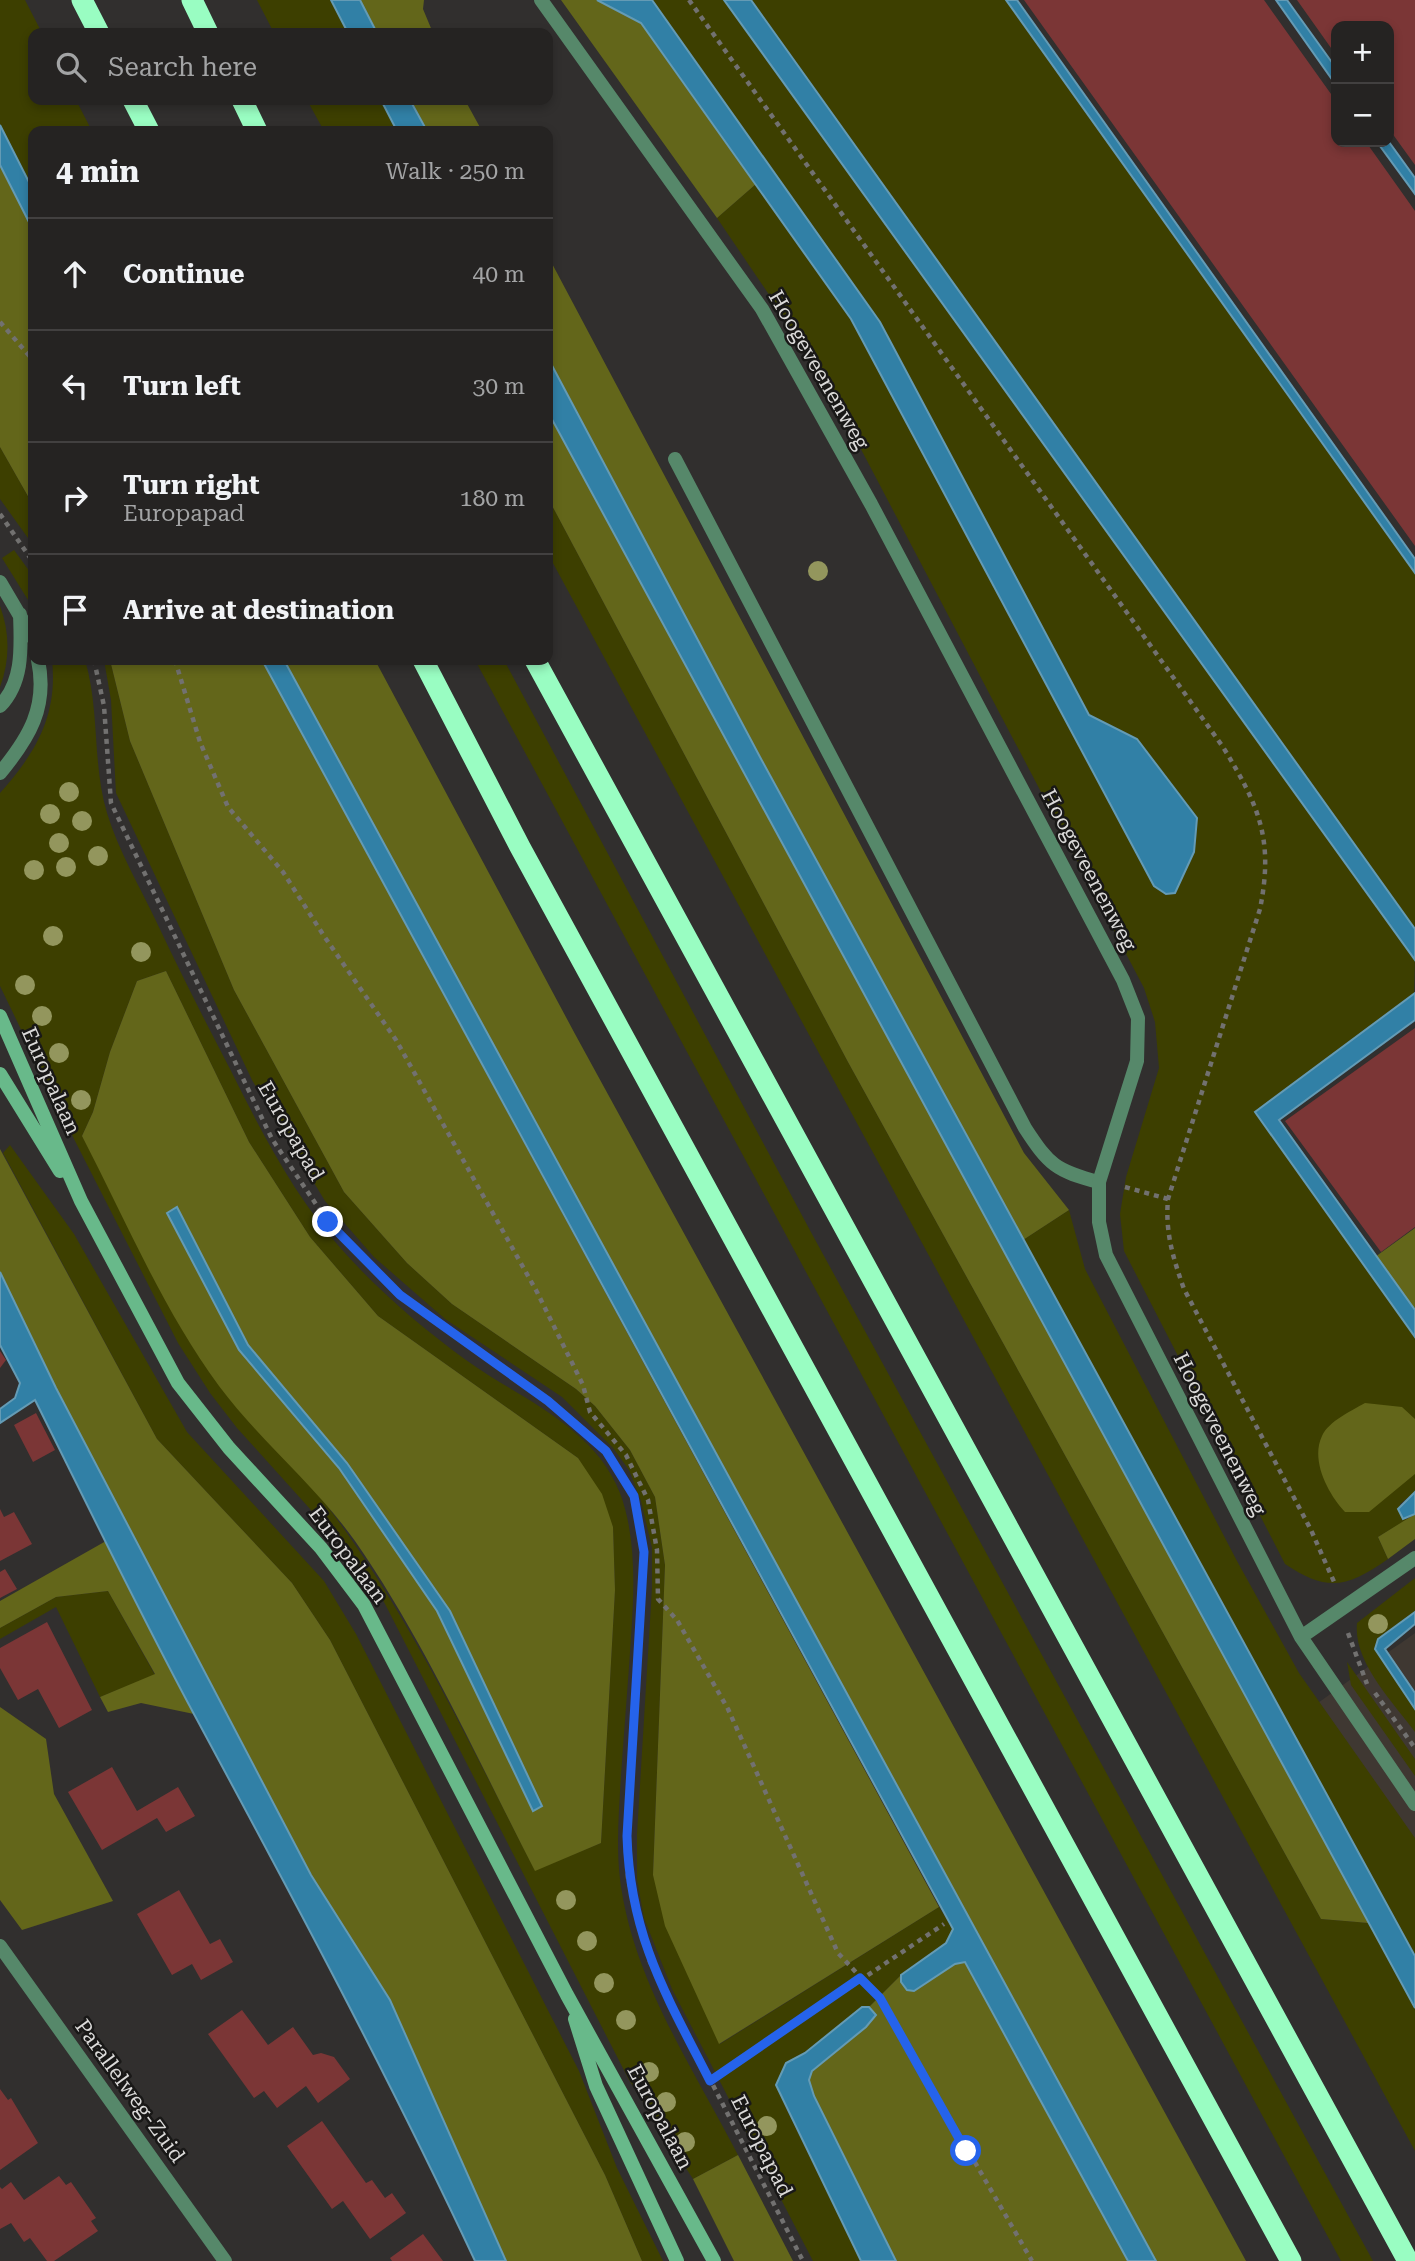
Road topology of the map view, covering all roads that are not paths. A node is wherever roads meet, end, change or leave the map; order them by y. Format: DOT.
graph roads {
  1 [pos="82,0"];
  2 [pos="192,0"];
  3 [pos="541,0"];
  4 [pos="96,28"];
  5 [pos="206,28"];
  6 [pos="136,105"];
  7 [pos="244,105"];
  8 [pos="146,126"];
  9 [pos="255,126"];
  10 [pos="675,459"];
  11 [pos="0,582"];
  12 [pos="20,614"];
  13 [pos="28,629"];
  14 [pos="38,665"];
  15 [pos="426,665"];
  16 [pos="538,665"];
  17 [pos="0,706"];
  18 [pos="0,773"];
  19 [pos="0,1016"];
  20 [pos="0,1074"];
  21 [pos="1099,1182"];
  22 [pos="81,1201"];
  23 [pos="1415,1558"];
  24 [pos="1301,1637"];
  25 [pos="1415,1804"];
  26 [pos="0,1946"];
  27 [pos="567,1995"];
  28 [pos="225,2261"];
  29 [pos="677,2261"];
  30 [pos="714,2261"];
  31 [pos="1290,2261"];
  32 [pos="1408,2261"];
  1 -- 4 [label="highway"];
  2 -- 5 [label="highway"];
  3 -- 21 [label="street, Hoogeveenenweg"];
  6 -- 8 [label="highway"];
  7 -- 9 [label="highway"];
  10 -- 21 [label="street"];
  11 -- 12 [label="street"];
  12 -- 13 [label="street"];
  12 -- 17 [label="street"];
  14 -- 18 [label="street"];
  15 -- 31 [label="highway"];
  16 -- 32 [label="highway"];
  19 -- 22 [label="main road, Europalaan"];
  20 -- 22 [label="main road, Europalaan"];
  21 -- 24 [label="street, Hoogeveenenweg"];
  22 -- 27 [label="main road, Europalaan"];
  23 -- 24 [label="street"];
  24 -- 25 [label="street, Hoogeveenenweg"];
  26 -- 28 [label="street, Parallelweg-Zuid"];
  27 -- 29 [label="main road, Europalaan"];
  27 -- 30 [label="main road, Europalaan"];
}
